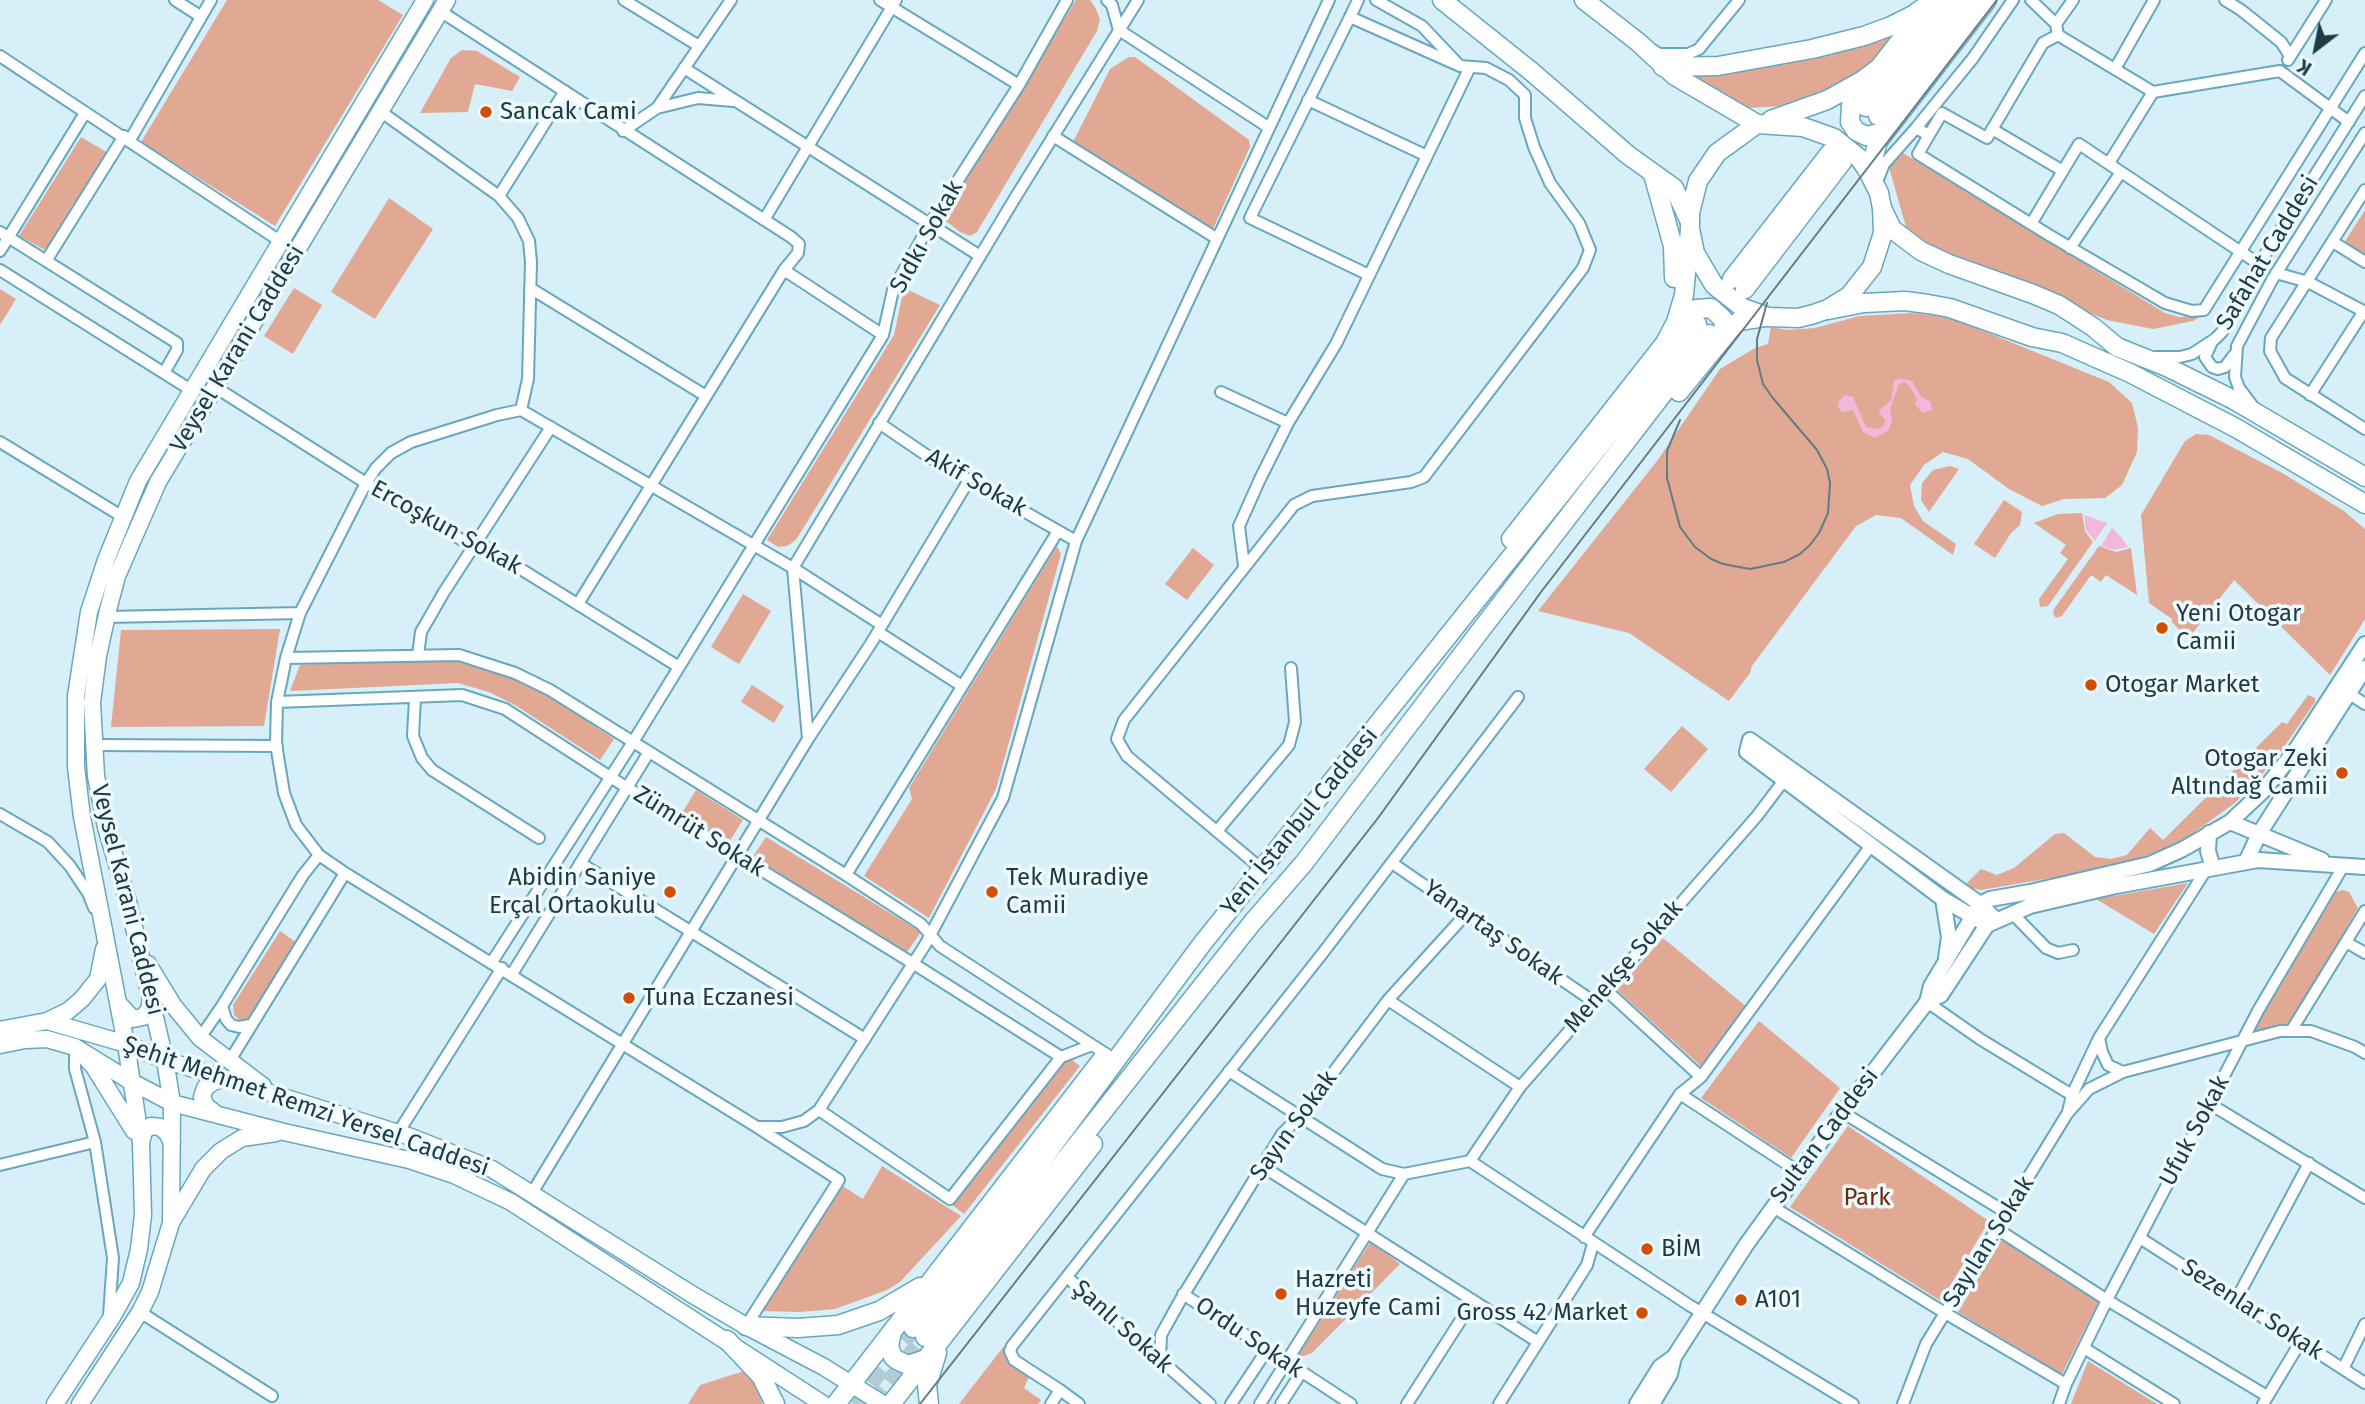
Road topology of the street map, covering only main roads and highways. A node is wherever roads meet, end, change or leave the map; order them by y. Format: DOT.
graph roads {
  1 [pos="425,0"];
  2 [pos="1442,0"];
  3 [pos="1584,0"];
  4 [pos="1970,0"];
  5 [pos="1987,0"];
  6 [pos="1937,1"];
  7 [pos="444,5"];
  8 [pos="1662,66"];
  9 [pos="1879,68"];
  10 [pos="1876,118"];
  11 [pos="1760,124"];
  12 [pos="1836,158"];
  13 [pos="1653,174"];
  14 [pos="1875,183"];
  15 [pos="1882,208"];
  16 [pos="1690,226"];
  17 [pos="1738,284"];
  18 [pos="1824,311"];
  19 [pos="1768,317"];
  20 [pos="1708,333"];
  21 [pos="1665,343"];
  22 [pos="1625,393"];
  23 [pos="2365,477"];
  24 [pos="2363,503"];
  25 [pos="1366,740"];
  26 [pos="1304,863"];
  27 [pos="105,933"];
  28 [pos="1202,944"];
  29 [pos="139,949"];
  30 [pos="151,999"];
  31 [pos="118,1002"];
  32 [pos="47,1021"];
  33 [pos="0,1030"];
  34 [pos="126,1044"];
  35 [pos="0,1045"];
  36 [pos="75,1046"];
  37 [pos="165,1060"];
  38 [pos="223,1079"];
  39 [pos="130,1081"];
  40 [pos="274,1094"];
  41 [pos="172,1103"];
  42 [pos="216,1114"];
  43 [pos="284,1132"];
  44 [pos="141,1143"];
  45 [pos="172,1143"];
  46 [pos="171,1223"];
  47 [pos="937,1274"];
  48 [pos="746,1326"];
  49 [pos="948,1330"];
  50 [pos="892,1332"];
  51 [pos="727,1340"];
  52 [pos="783,1346"];
  53 [pos="926,1359"];
  54 [pos="772,1370"];
  55 [pos="852,1384"];
  56 [pos="55,1404"];
  57 [pos="80,1404"];
  58 [pos="775,1404"];
  59 [pos="824,1404"];
  60 [pos="836,1404"];
  61 [pos="883,1404"];
  62 [pos="891,1404"];
  63 [pos="929,1404"];
  1 -- 27 [label="main road, Veysel Karani Caddesi"];
  2 -- 13 [label="main road"];
  3 -- 8 [label="main road"];
  4 -- 10 [label="main road"];
  5 -- 10 [label="main road"];
  6 -- 8 [label="main road"];
  6 -- 9 [label="main road"];
  6 -- 10 [label="main road"];
  7 -- 29 [label="main road, Veysel Karani Caddesi"];
  8 -- 11 [label="main road"];
  9 -- 10 [label="main road"];
  9 -- 11 [label="main road"];
  10 -- 14 [label="main road"];
  11 -- 14 [label="main road"];
  11 -- 16 [label="main road"];
  12 -- 17 [label="main road"];
  13 -- 16 [label="main road"];
  13 -- 22 [label="main road"];
  14 -- 15 [label="main road"];
  15 -- 18 [label="main road"];
  15 -- 23 [label="main road"];
  16 -- 19 [label="main road"];
  16 -- 21 [label="main road"];
  18 -- 19 [label="main road"];
  18 -- 24 [label="main road"];
  19 -- 20 [label="main road"];
  20 -- 21 [label="main road"];
  20 -- 25 [label="main road, Yeni İstanbul Caddesi"];
  20 -- 26 [label="main road, Yeni İstanbul Caddesi"];
  21 -- 22 [label="main road"];
  22 -- 25 [label="main road"];
  25 -- 28 [label="main road, Yeni İstanbul Caddesi"];
  26 -- 28 [label="main road, Yeni İstanbul Caddesi"];
  26 -- 49 [label="main road"];
  27 -- 31 [label="main road, Veysel Karani Caddesi"];
  27 -- 32 [label="main road"];
  28 -- 47 [label="main road"];
  29 -- 30 [label="main road, Veysel Karani Caddesi"];
  29 -- 40 [label="main road"];
  30 -- 31 [label="main road"];
  30 -- 37 [label="main road, Veysel Karani Caddesi"];
  31 -- 34 [label="main road, Veysel Karani Caddesi"];
  32 -- 33 [label="main road, Şehit Mehmet Remzi Yersel Caddesi"];
  32 -- 34 [label="main road, Şehit Mehmet Remzi Yersel Caddesi"];
  34 -- 37 [label="main road, Şehit Mehmet Remzi Yersel Caddesi"];
  34 -- 39 [label="main road, Veysel Karani Caddesi"];
  35 -- 36 [label="main road, Şehit Mehmet Remzi Yersel Caddesi"];
  36 -- 39 [label="main road, Şehit Mehmet Remzi Yersel Caddesi"];
  36 -- 44 [label="main road"];
  37 -- 38 [label="main road, Şehit Mehmet Remzi Yersel Caddesi"];
  37 -- 41 [label="main road, Veysel Karani Caddesi"];
  38 -- 40 [label="main road, Şehit Mehmet Remzi Yersel Caddesi"];
  38 -- 42 [label="main road"];
  39 -- 41 [label="main road, Şehit Mehmet Remzi Yersel Caddesi"];
  39 -- 44 [label="main road, Veysel Karani Caddesi"];
  40 -- 48 [label="main road, Şehit Mehmet Remzi Yersel Caddesi"];
  41 -- 42 [label="main road, Şehit Mehmet Remzi Yersel Caddesi"];
  41 -- 45 [label="main road, Veysel Karani Caddesi"];
  42 -- 43 [label="main road, Şehit Mehmet Remzi Yersel Caddesi"];
  43 -- 46 [label="main road"];
  43 -- 51 [label="main road, Şehit Mehmet Remzi Yersel Caddesi"];
  44 -- 45 [label="main road"];
  44 -- 56 [label="main road, Veysel Karani Caddesi"];
  45 -- 46 [label="main road, Veysel Karani Caddesi"];
  46 -- 57 [label="main road, Veysel Karani Caddesi"];
  47 -- 48 [label="main road"];
  47 -- 50 [label="main road"];
  48 -- 52 [label="main road, Şehit Mehmet Remzi Yersel Caddesi"];
  49 -- 53 [label="main road"];
  49 -- 63 [label="main road"];
  50 -- 53 [label="main road"];
  50 -- 55 [label="main road"];
  51 -- 54 [label="main road, Şehit Mehmet Remzi Yersel Caddesi"];
  51 -- 58 [label="main road"];
  52 -- 54 [label="main road"];
  52 -- 55 [label="main road, Şehit Mehmet Remzi Yersel Caddesi"];
  53 -- 62 [label="main road"];
  54 -- 59 [label="main road, Şehit Mehmet Remzi Yersel Caddesi"];
  55 -- 60 [label="main road"];
  55 -- 61 [label="main road, Şehit Mehmet Remzi Yersel Caddesi"];
}
